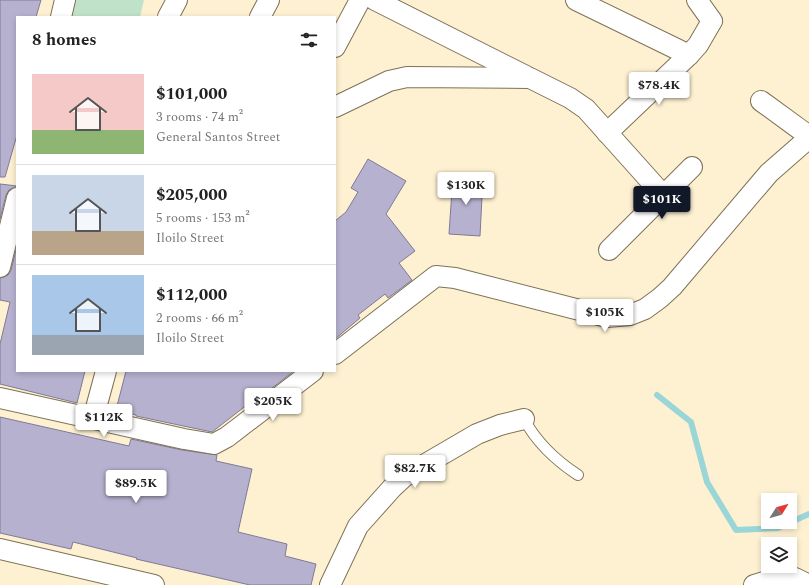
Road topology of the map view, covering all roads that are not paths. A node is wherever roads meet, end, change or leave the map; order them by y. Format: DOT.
graph roads {
  1 [pos="65,0"];
  2 [pos="177,0"];
  3 [pos="269,0"];
  4 [pos="360,0"];
  5 [pos="375,0"];
  6 [pos="576,0"];
  7 [pos="697,0"];
  8 [pos="61,16"];
  9 [pos="169,16"];
  10 [pos="261,16"];
  11 [pos="336,45"];
  12 [pos="689,55"];
  13 [pos="530,78"];
  14 [pos="761,101"];
  15 [pos="336,108"];
  16 [pos="608,133"];
  17 [pos="809,137"];
  18 [pos="692,167"];
  19 [pos="663,196"];
  20 [pos="16,202"];
  21 [pos="609,250"];
  22 [pos="0,267"];
  23 [pos="336,353"];
  24 [pos="106,372"];
  25 [pos="312,372"];
  26 [pos="0,398"];
  27 [pos="93,419"];
  28 [pos="524,419"];
  29 [pos="578,475"];
  30 [pos="0,549"];
  31 [pos="154,585"];
  32 [pos="330,585"];
  33 [pos="754,585"];
  34 [pos="809,585"];
  1 -- 8 [label="street"];
  2 -- 9 [label="street"];
  3 -- 10 [label="street"];
  4 -- 11 [label="street"];
  5 -- 13 [label="street"];
  6 -- 12 [label="street"];
  7 -- 12 [label="street"];
  12 -- 16 [label="street"];
  13 -- 15 [label="street"];
  13 -- 16 [label="street"];
  14 -- 17 [label="street"];
  16 -- 19 [label="street"];
  17 -- 23 [label="street"];
  18 -- 19 [label="street"];
  19 -- 21 [label="street"];
  20 -- 22 [label="street"];
  24 -- 27 [label="street"];
  25 -- 27 [label="street"];
  26 -- 27 [label="street"];
  28 -- 29 [label="lane"];
  28 -- 32 [label="street"];
  30 -- 31 [label="street"];
  33 -- 34 [label="street"];
}
